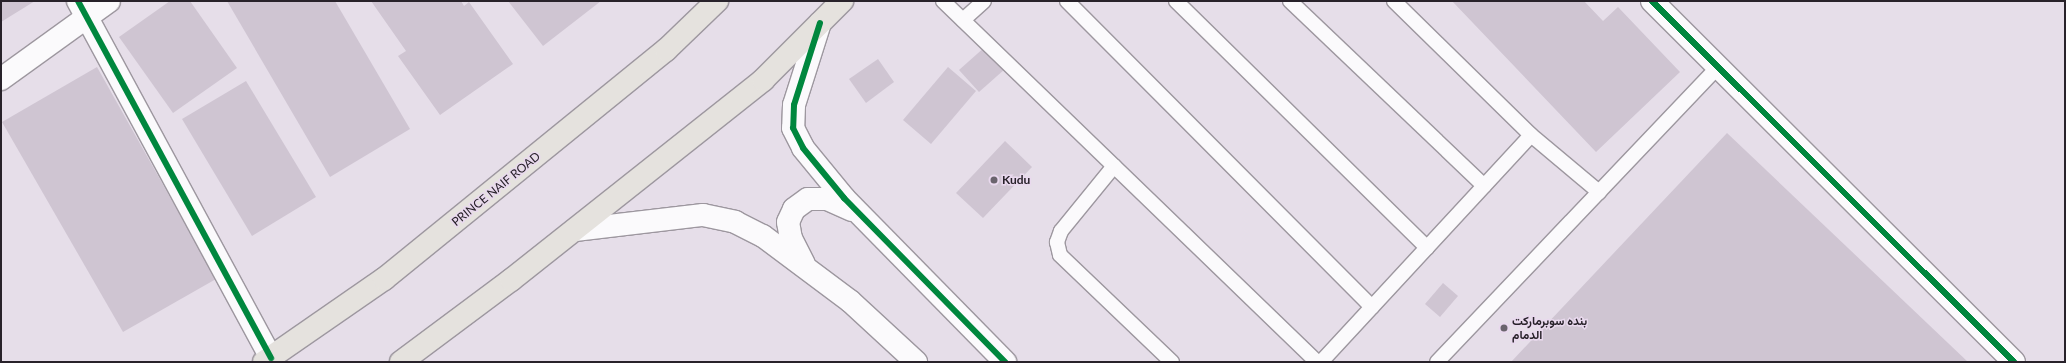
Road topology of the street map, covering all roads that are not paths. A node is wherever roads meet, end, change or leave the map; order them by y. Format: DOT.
graph roads {
  1 [pos="109,1"];
  2 [pos="717,1"];
  3 [pos="842,1"];
  4 [pos="943,1"];
  5 [pos="984,1"];
  6 [pos="1067,1"];
  7 [pos="1176,1"];
  8 [pos="1290,1"];
  9 [pos="1394,1"];
  10 [pos="1652,1"];
  11 [pos="83,8"];
  12 [pos="963,20"];
  13 [pos="820,23"];
  14 [pos="1718,67"];
  15 [pos="1,79"];
  16 [pos="1531,135"];
  17 [pos="1114,166"];
  18 [pos="1484,186"];
  19 [pos="1599,192"];
  20 [pos="857,212"];
  21 [pos="574,230"];
  22 [pos="1427,248"];
  23 [pos="806,268"];
  24 [pos="1372,307"];
  25 [pos="267,360"];
  26 [pos="401,362"];
  27 [pos="916,362"];
  28 [pos="1005,362"];
  29 [pos="1172,362"];
  30 [pos="1317,362"];
  31 [pos="1321,362"];
  32 [pos="1437,362"];
  33 [pos="2014,362"];
  1 -- 11 [label="street"];
  2 -- 25 [label="main road, PRINCE NAIF ROAD"];
  3 -- 13 [label="main road"];
  4 -- 12 [label="lane"];
  5 -- 12 [label="lane"];
  6 -- 24 [label="lane"];
  7 -- 22 [label="lane"];
  8 -- 18 [label="lane"];
  9 -- 16 [label="lane"];
  10 -- 14 [label="street"];
  11 -- 15 [label="street"];
  11 -- 25 [label="street"];
  12 -- 17 [label="lane"];
  13 -- 20 [label="street"];
  13 -- 21 [label="main road"];
  14 -- 19 [label="lane"];
  14 -- 33 [label="street"];
  16 -- 18 [label="lane"];
  16 -- 19 [label="lane"];
  17 -- 29 [label="lane"];
  17 -- 30 [label="lane"];
  18 -- 22 [label="lane"];
  19 -- 32 [label="lane"];
  20 -- 23 [label="street"];
  20 -- 28 [label="street"];
  21 -- 23 [label="street"];
  21 -- 26 [label="main road"];
  22 -- 24 [label="lane"];
  23 -- 27 [label="street"];
  24 -- 31 [label="lane"];
}
